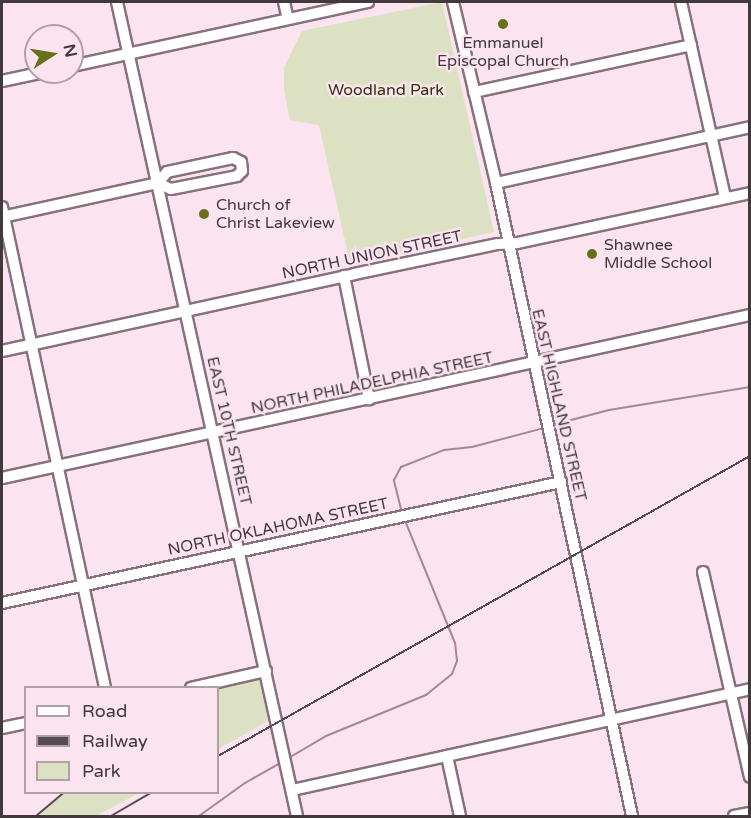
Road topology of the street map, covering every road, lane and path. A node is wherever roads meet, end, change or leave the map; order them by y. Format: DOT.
graph roads {
  1 [pos="117,2"];
  2 [pos="284,2"];
  3 [pos="368,2"];
  4 [pos="453,2"];
  5 [pos="681,2"];
  6 [pos="288,19"];
  7 [pos="691,45"];
  8 [pos="129,54"];
  9 [pos="84,63"];
  10 [pos="24,76"];
  11 [pos="2,81"];
  12 [pos="474,92"];
  13 [pos="750,127"];
  14 [pos="712,136"];
  15 [pos="158,183"];
  16 [pos="496,183"];
  17 [pos="749,196"];
  18 [pos="725,198"];
  19 [pos="2,213"];
  20 [pos="508,243"];
  21 [pos="344,276"];
  22 [pos="187,311"];
  23 [pos="750,315"];
  24 [pos="32,345"];
  25 [pos="2,351"];
  26 [pos="534,363"];
  27 [pos="369,399"];
  28 [pos="214,432"];
  29 [pos="57,466"];
  30 [pos="2,478"];
  31 [pos="561,482"];
  32 [pos="240,551"];
  33 [pos="704,572"];
  34 [pos="83,585"];
  35 [pos="2,603"];
  36 [pos="266,671"];
  37 [pos="105,686"];
  38 [pos="196,686"];
  39 [pos="750,689"];
  40 [pos="732,692"];
  41 [pos="613,720"];
  42 [pos="24,723"];
  43 [pos="2,728"];
  44 [pos="447,756"];
  45 [pos="750,777"];
  46 [pos="292,790"];
  47 [pos="750,813"];
  48 [pos="297,816"];
  49 [pos="460,816"];
  50 [pos="632,816"];
  51 [pos="734,816"];
  1 -- 8 [label="street, EAST 10TH STREET"];
  2 -- 6 [label="street"];
  3 -- 6 [label="street"];
  4 -- 12 [label="street, EAST HIGHLAND STREET"];
  5 -- 7 [label="street"];
  6 -- 8 [label="street"];
  7 -- 12 [label="street"];
  7 -- 14 [label="street"];
  8 -- 9 [label="street"];
  8 -- 15 [label="street, EAST 10TH STREET"];
  10 -- 11 [label="street"];
  12 -- 16 [label="street, EAST HIGHLAND STREET"];
  13 -- 14 [label="street"];
  14 -- 16 [label="street"];
  14 -- 18 [label="street"];
  15 -- 15 [label="street"];
  15 -- 19 [label="street"];
  15 -- 22 [label="street, EAST 10TH STREET"];
  16 -- 20 [label="street, EAST HIGHLAND STREET"];
  17 -- 18 [label="street, NORTH UNION STREET"];
  18 -- 20 [label="street, NORTH UNION STREET"];
  19 -- 24 [label="street"];
  20 -- 21 [label="street, NORTH UNION STREET"];
  20 -- 26 [label="street, EAST HIGHLAND STREET"];
  21 -- 22 [label="street, NORTH UNION STREET"];
  21 -- 27 [label="street"];
  22 -- 24 [label="street, NORTH UNION STREET"];
  22 -- 28 [label="street, EAST 10TH STREET"];
  23 -- 26 [label="street, NORTH PHILADELPHIA STREET"];
  24 -- 25 [label="street, NORTH UNION STREET"];
  24 -- 29 [label="street"];
  26 -- 27 [label="street, NORTH PHILADELPHIA STREET"];
  26 -- 31 [label="street, EAST HIGHLAND STREET"];
  27 -- 28 [label="street, NORTH PHILADELPHIA STREET"];
  28 -- 29 [label="street, NORTH PHILADELPHIA STREET"];
  28 -- 32 [label="street, EAST 10TH STREET"];
  29 -- 30 [label="street, NORTH PHILADELPHIA STREET"];
  29 -- 34 [label="street"];
  31 -- 32 [label="street, NORTH OKLAHOMA STREET"];
  31 -- 41 [label="street, EAST HIGHLAND STREET"];
  32 -- 34 [label="street, NORTH OKLAHOMA STREET"];
  32 -- 36 [label="street, EAST 10TH STREET"];
  33 -- 40 [label="street"];
  34 -- 35 [label="street, NORTH OKLAHOMA STREET"];
  34 -- 37 [label="street"];
  36 -- 38 [label="street"];
  36 -- 46 [label="street, EAST 10TH STREET"];
  39 -- 40 [label="street"];
  40 -- 41 [label="street"];
  40 -- 45 [label="street"];
  41 -- 44 [label="street"];
  41 -- 50 [label="street, EAST HIGHLAND STREET"];
  42 -- 43 [label="street"];
  44 -- 46 [label="street"];
  44 -- 49 [label="street"];
  46 -- 48 [label="street, EAST 10TH STREET"];
  47 -- 51 [label="street"];
}
